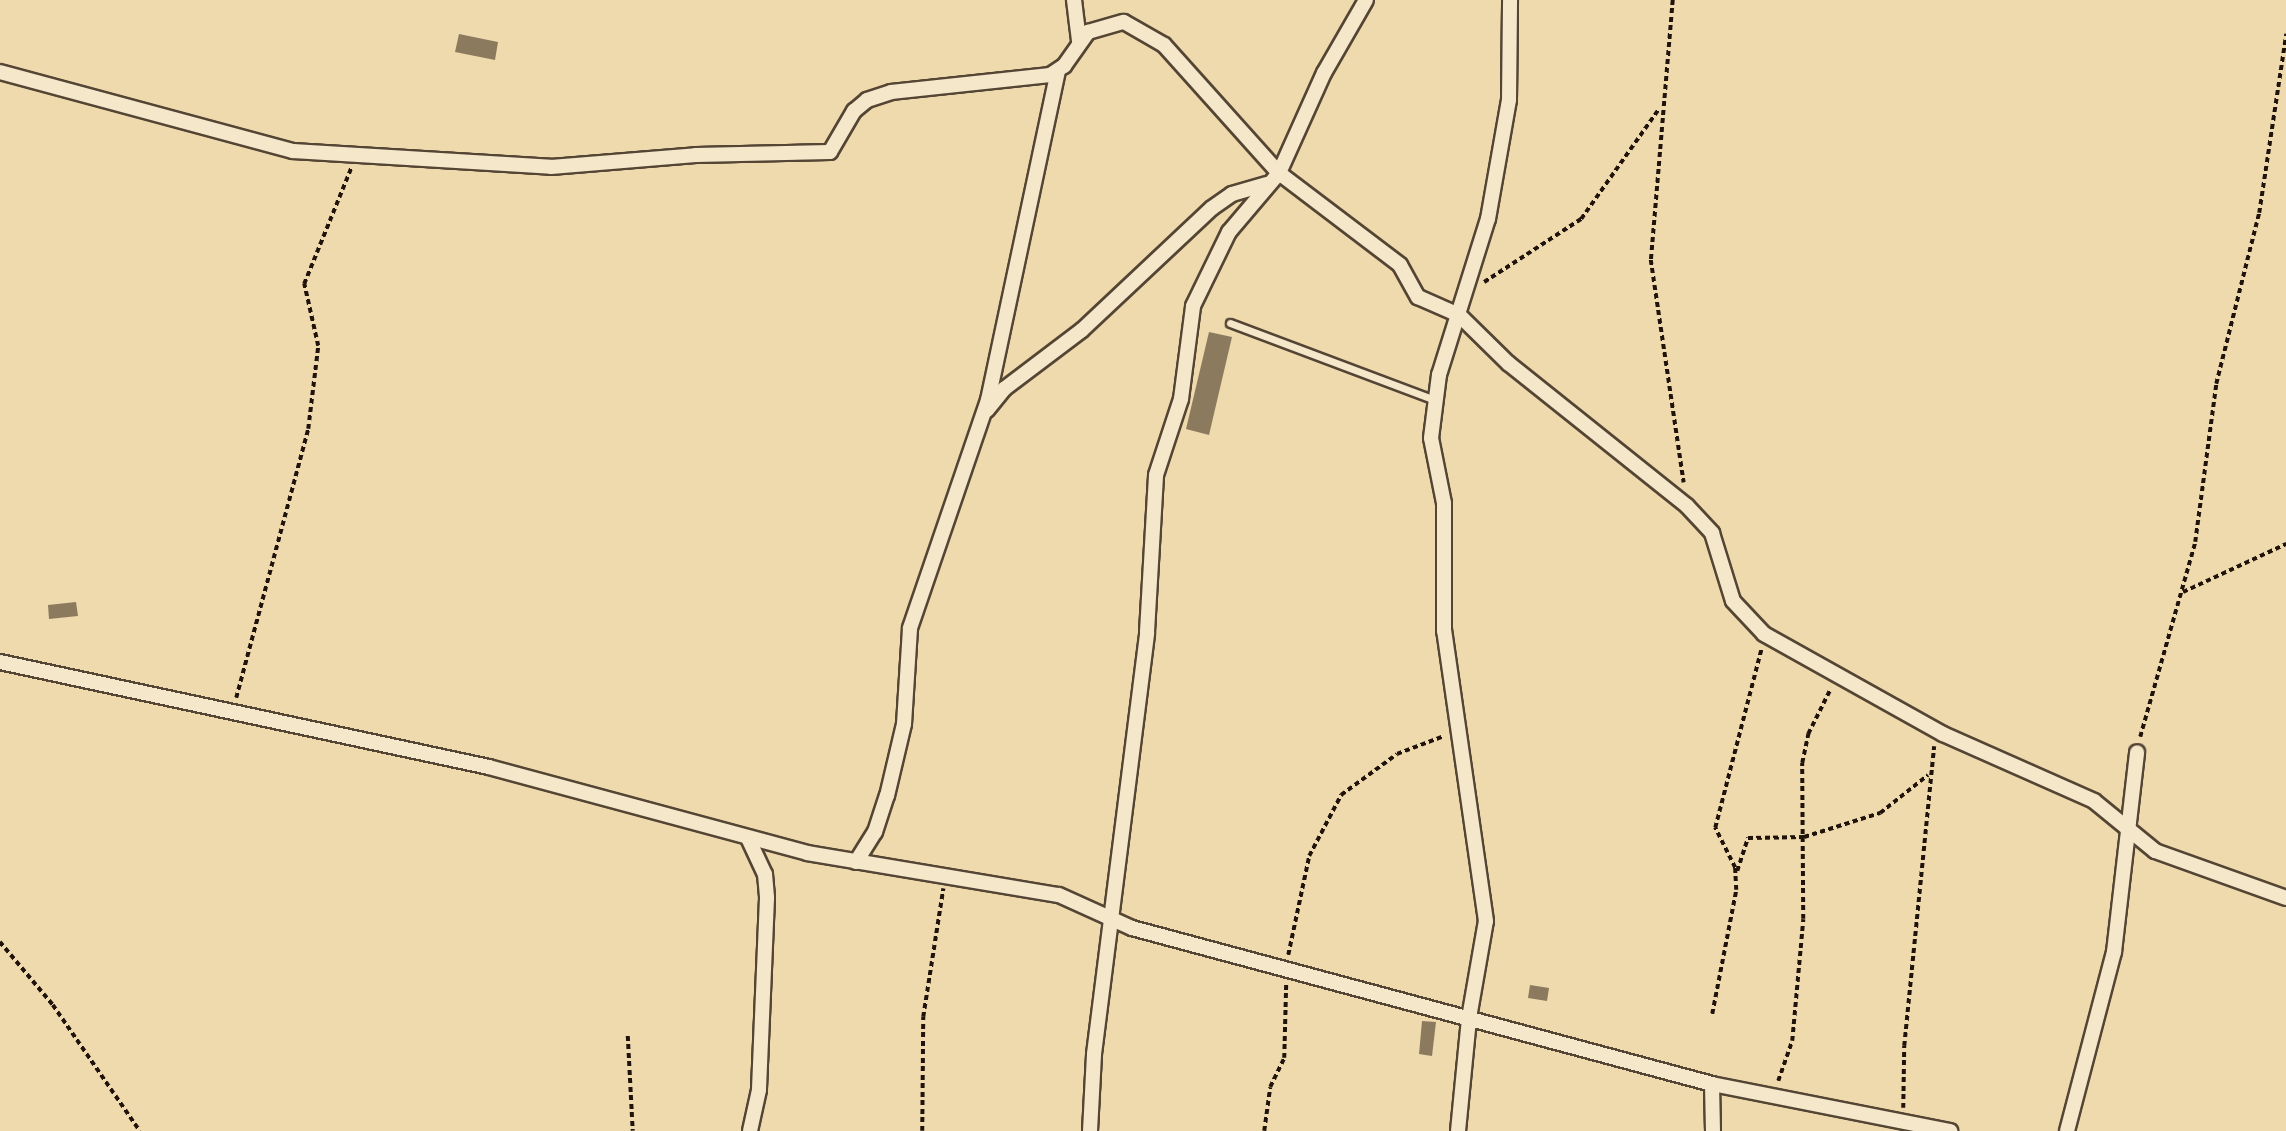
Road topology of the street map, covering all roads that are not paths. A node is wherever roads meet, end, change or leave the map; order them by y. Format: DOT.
graph roads {
  1 [pos="1073,0"];
  2 [pos="1366,0"];
  3 [pos="1510,0"];
  4 [pos="1079,41"];
  5 [pos="0,72"];
  6 [pos="1058,72"];
  7 [pos="1274,178"];
  8 [pos="1460,315"];
  9 [pos="1230,323"];
  10 [pos="1435,400"];
  11 [pos="981,420"];
  12 [pos="0,662"];
  13 [pos="2137,752"];
  14 [pos="2126,829"];
  15 [pos="748,838"];
  16 [pos="856,862"];
  17 [pos="2286,898"];
  18 [pos="1111,921"];
  19 [pos="1469,1018"];
  20 [pos="1712,1084"];
  21 [pos="750,1131"];
  22 [pos="1090,1131"];
  23 [pos="1458,1131"];
  24 [pos="1713,1131"];
  25 [pos="1950,1131"];
  26 [pos="2067,1131"];
  1 -- 4 [label="street"];
  2 -- 7 [label="street"];
  3 -- 8 [label="street"];
  4 -- 6 [label="street"];
  4 -- 7 [label="street"];
  5 -- 6 [label="street"];
  6 -- 11 [label="street"];
  7 -- 8 [label="street"];
  7 -- 11 [label="street"];
  7 -- 18 [label="street"];
  8 -- 10 [label="street"];
  8 -- 14 [label="street"];
  9 -- 10 [label="lane"];
  10 -- 19 [label="street"];
  11 -- 16 [label="street"];
  12 -- 15 [label="street"];
  13 -- 14 [label="street"];
  14 -- 17 [label="street"];
  14 -- 26 [label="street"];
  15 -- 16 [label="street"];
  15 -- 21 [label="street"];
  16 -- 18 [label="street"];
  18 -- 19 [label="street"];
  18 -- 22 [label="street"];
  19 -- 20 [label="street"];
  19 -- 23 [label="street"];
  20 -- 24 [label="street"];
  20 -- 25 [label="street"];
}
